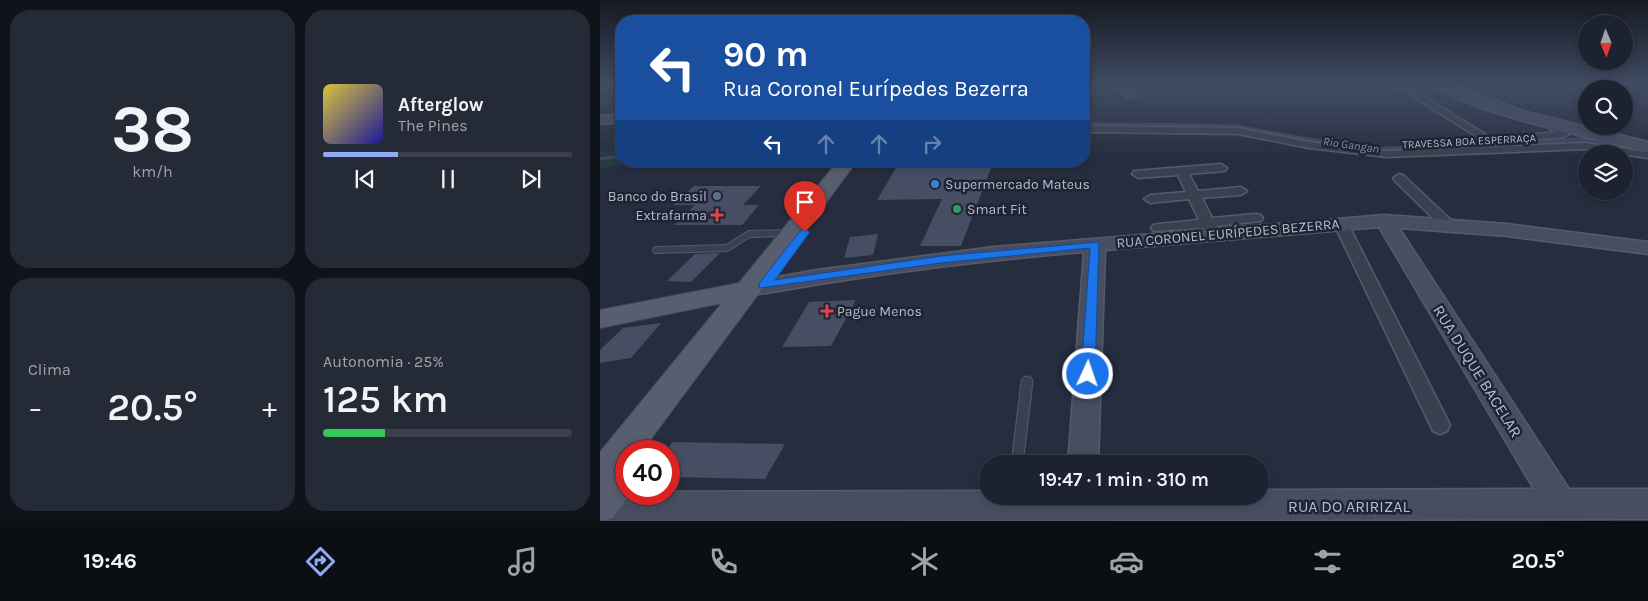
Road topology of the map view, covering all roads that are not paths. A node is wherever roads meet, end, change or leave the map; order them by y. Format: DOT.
graph roads {
  1 [pos="1439,109"];
  2 [pos="1503,109"];
  3 [pos="615,119"];
  4 [pos="600,120"];
  5 [pos="1090,121"];
  6 [pos="1546,123"];
  7 [pos="1090,129"];
  8 [pos="1480,134"];
  9 [pos="1648,147"];
  10 [pos="1648,155"];
  11 [pos="843,167"];
  12 [pos="854,167"];
  13 [pos="1221,168"];
  14 [pos="1182,170"];
  15 [pos="1138,174"];
  16 [pos="1399,178"];
  17 [pos="1241,191"];
  18 [pos="1194,195"];
  19 [pos="1150,199"];
  20 [pos="1256,218"];
  21 [pos="1385,221"];
  22 [pos="1341,224"];
  23 [pos="1448,225"];
  24 [pos="1158,228"];
  25 [pos="1210,228"];
  26 [pos="792,233"];
  27 [pos="1095,244"];
  28 [pos="1648,248"];
  29 [pos="656,250"];
  30 [pos="757,287"];
  31 [pos="600,319"];
  32 [pos="1027,382"];
  33 [pos="1440,425"];
  34 [pos="648,440"];
  35 [pos="1018,455"];
  36 [pos="1083,455"];
  37 [pos="600,479"];
  38 [pos="615,486"];
  39 [pos="979,502"];
  40 [pos="1648,504"];
  41 [pos="1046,505"];
  42 [pos="600,507"];
  43 [pos="1080,508"];
  44 [pos="1566,513"];
  1 -- 8 [label="street"];
  2 -- 6 [label="main road"];
  3 -- 4 [label="main road"];
  5 -- 6 [label="street, TRAVESSA BOA ESPERRAÇA"];
  6 -- 9 [label="main road"];
  7 -- 10 [label="street"];
  11 -- 26 [label="main road"];
  12 -- 30 [label="main road"];
  13 -- 14 [label="street"];
  14 -- 15 [label="street"];
  14 -- 18 [label="street"];
  16 -- 23 [label="street"];
  17 -- 18 [label="street"];
  18 -- 19 [label="street"];
  18 -- 25 [label="street"];
  20 -- 25 [label="street"];
  21 -- 22 [label="main road, RUA CORONEL EURÍPEDES BEZERRA"];
  21 -- 23 [label="main road, RUA CORONEL EURÍPEDES BEZERRA"];
  21 -- 44 [label="main road, RUA DUQUE BACELAR"];
  22 -- 25 [label="main road, RUA CORONEL EURÍPEDES BEZERRA"];
  22 -- 33 [label="street"];
  23 -- 28 [label="main road, RUA CORONEL EURÍPEDES BEZERRA"];
  24 -- 25 [label="street"];
  25 -- 27 [label="main road, RUA CORONEL EURÍPEDES BEZERRA"];
  26 -- 29 [label="lane"];
  26 -- 30 [label="main road"];
  27 -- 30 [label="main road, RUA CORONEL EURÍPEDES BEZERRA"];
  27 -- 36 [label="main road"];
  30 -- 31 [label="main road"];
  30 -- 34 [label="main road"];
  30 -- 37 [label="main road"];
  32 -- 35 [label="lane"];
  38 -- 42 [label="main road"];
  39 -- 42 [label="main road, RUA DO ARIRIZAL"];
  40 -- 44 [label="main road, RUA DO ARIRIZAL"];
  41 -- 43 [label="main road, RUA DO ARIRIZAL"];
  43 -- 44 [label="main road, RUA DO ARIRIZAL"];
}
